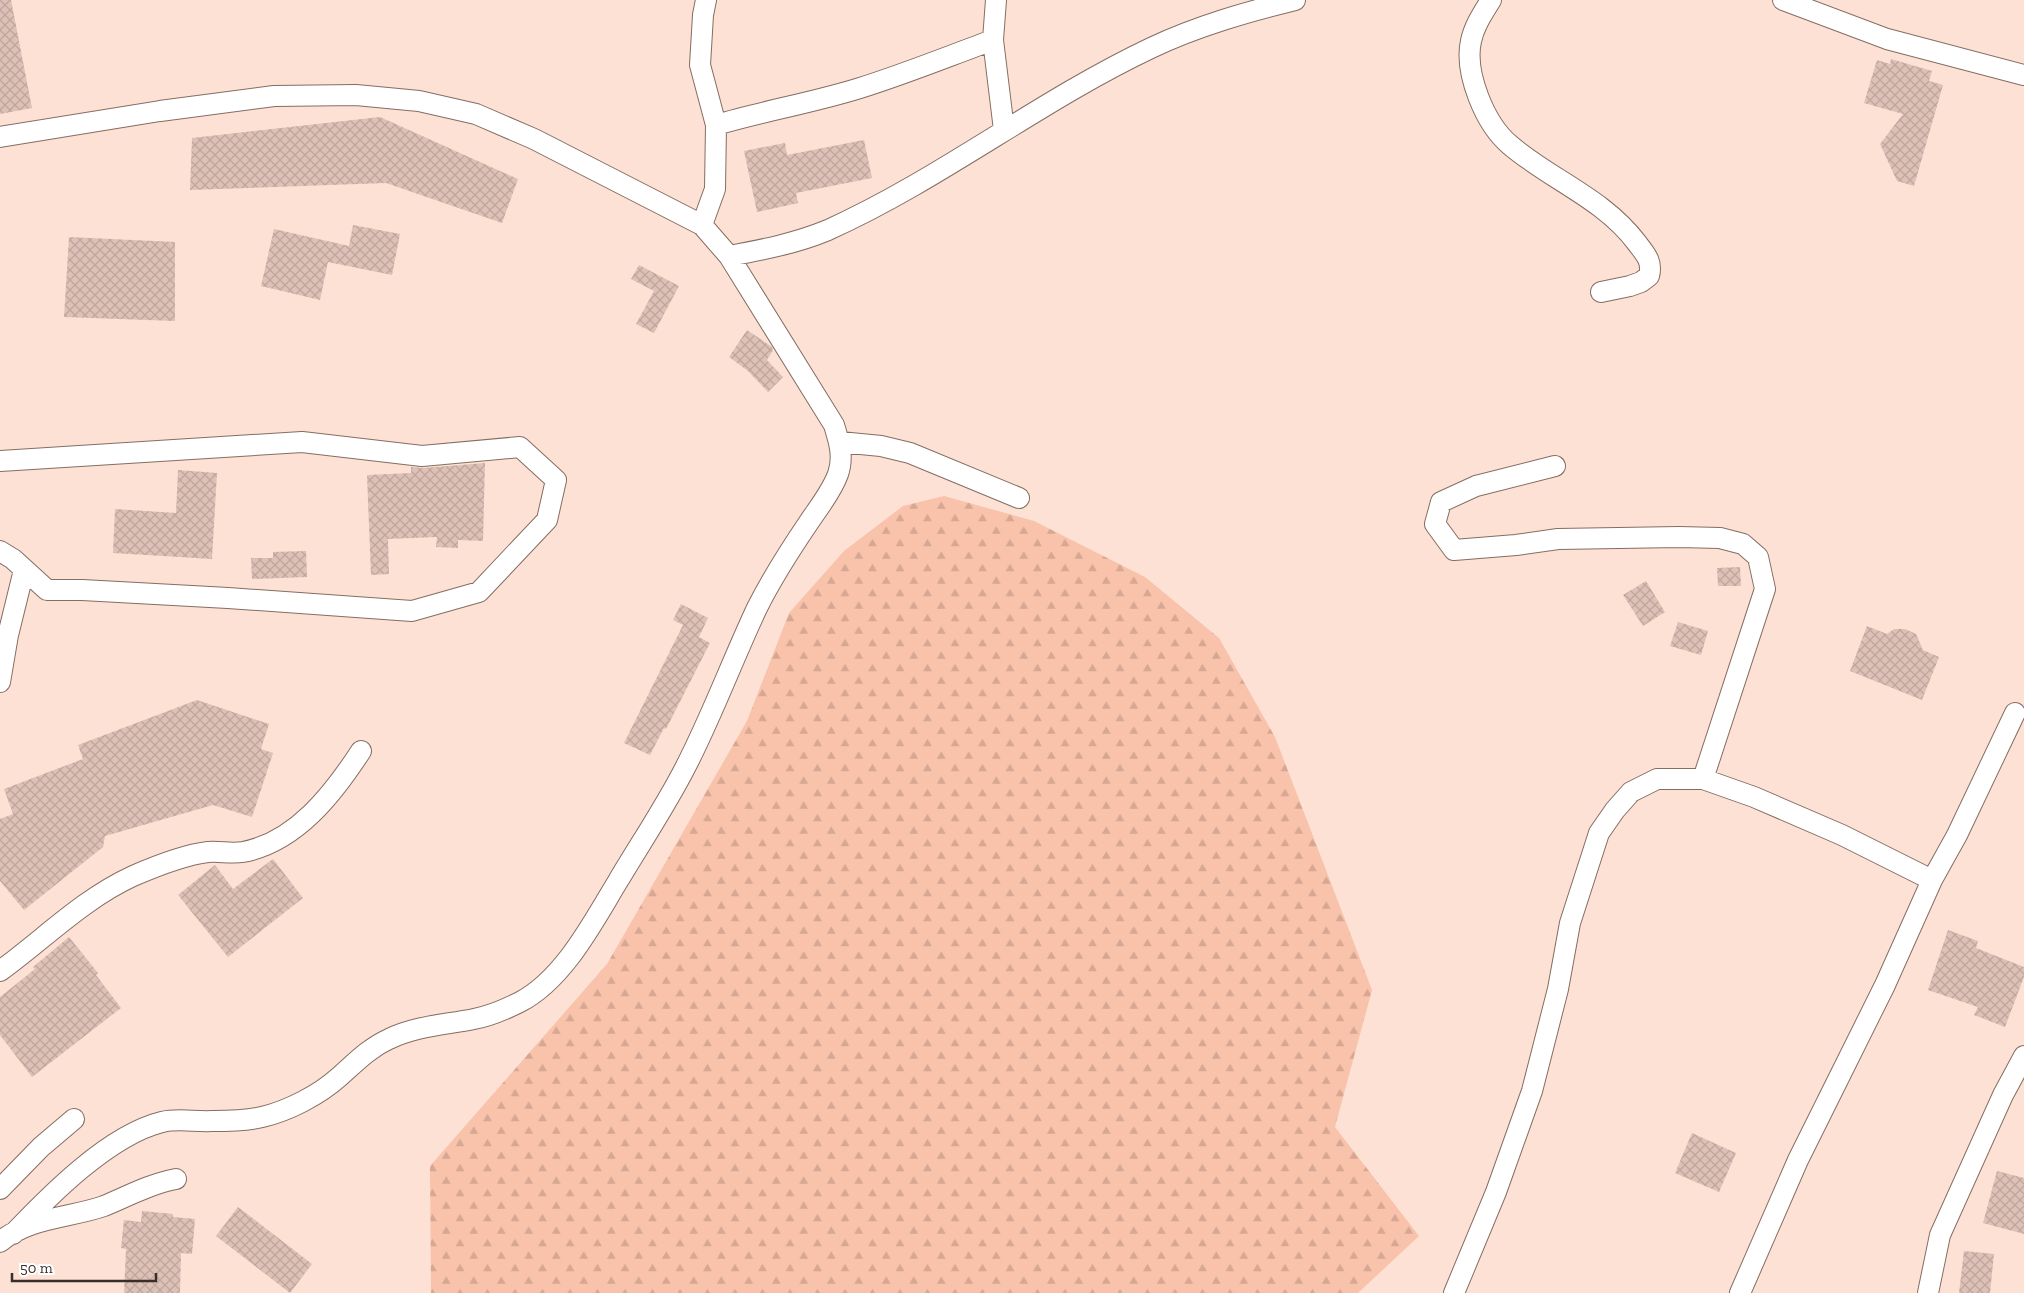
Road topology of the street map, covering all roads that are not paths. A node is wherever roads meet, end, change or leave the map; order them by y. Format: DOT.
graph roads {
  1 [pos="706,0"];
  2 [pos="996,0"];
  3 [pos="1295,0"];
  4 [pos="1491,0"];
  5 [pos="1783,0"];
  6 [pos="993,40"];
  7 [pos="2024,75"];
  8 [pos="716,125"];
  9 [pos="1004,130"];
  10 [pos="0,137"];
  11 [pos="702,224"];
  12 [pos="729,256"];
  13 [pos="1601,292"];
  14 [pos="840,442"];
  15 [pos="0,461"];
  16 [pos="1555,466"];
  17 [pos="1019,498"];
  18 [pos="0,551"];
  19 [pos="24,570"];
  20 [pos="0,682"];
  21 [pos="2015,713"];
  22 [pos="361,751"];
  23 [pos="1703,779"];
  24 [pos="1932,880"];
  25 [pos="0,971"];
  26 [pos="2024,1056"];
  27 [pos="74,1119"];
  28 [pos="176,1179"];
  29 [pos="0,1189"];
  30 [pos="6,1238"];
  31 [pos="1454,1293"];
  32 [pos="1740,1293"];
  33 [pos="1928,1293"];
  1 -- 8 [label="street"];
  2 -- 6 [label="street"];
  3 -- 9 [label="street"];
  4 -- 13 [label="street"];
  5 -- 7 [label="street"];
  6 -- 8 [label="street"];
  6 -- 9 [label="street"];
  8 -- 11 [label="street"];
  9 -- 12 [label="street"];
  10 -- 11 [label="street"];
  11 -- 12 [label="street"];
  12 -- 14 [label="street"];
  14 -- 17 [label="street"];
  14 -- 30 [label="street"];
  15 -- 19 [label="street"];
  16 -- 23 [label="street"];
  18 -- 19 [label="street"];
  19 -- 20 [label="street"];
  21 -- 24 [label="street"];
  22 -- 25 [label="street"];
  23 -- 24 [label="street"];
  23 -- 31 [label="street"];
  24 -- 32 [label="street"];
  26 -- 33 [label="street"];
  27 -- 29 [label="street"];
  28 -- 30 [label="street"];
}
